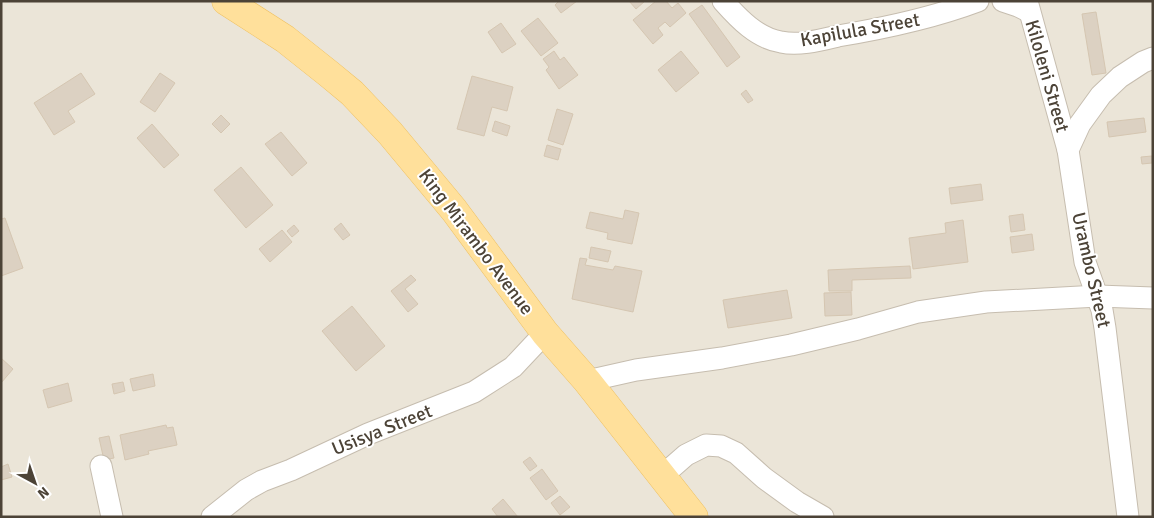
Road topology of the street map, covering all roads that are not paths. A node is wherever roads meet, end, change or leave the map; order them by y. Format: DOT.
graph roads {
  1 [pos="226,1"];
  2 [pos="723,1"];
  3 [pos="978,1"];
  4 [pos="1003,1"];
  5 [pos="1028,6"];
  6 [pos="1153,58"];
  7 [pos="1068,150"];
  8 [pos="1098,296"];
  9 [pos="1153,298"];
  10 [pos="545,333"];
  11 [pos="587,381"];
  12 [pos="101,466"];
  13 [pos="662,476"];
  14 [pos="112,517"];
  15 [pos="212,517"];
  16 [pos="694,517"];
  17 [pos="822,517"];
  18 [pos="1128,517"];
  1 -- 10 [label="main road, King Mirambo Avenue"];
  2 -- 3 [label="street, Kapilula Street"];
  4 -- 5 [label="street"];
  5 -- 7 [label="street, Kiloleni Street"];
  6 -- 7 [label="street"];
  7 -- 8 [label="street, Urambo Street"];
  8 -- 9 [label="street"];
  8 -- 11 [label="street"];
  8 -- 18 [label="street, Urambo Street"];
  10 -- 11 [label="main road, King Mirambo Avenue"];
  10 -- 15 [label="street, Usisya Street"];
  11 -- 13 [label="main road, King Mirambo Avenue"];
  12 -- 14 [label="street"];
  13 -- 16 [label="main road, King Mirambo Avenue"];
  13 -- 17 [label="street"];
}
